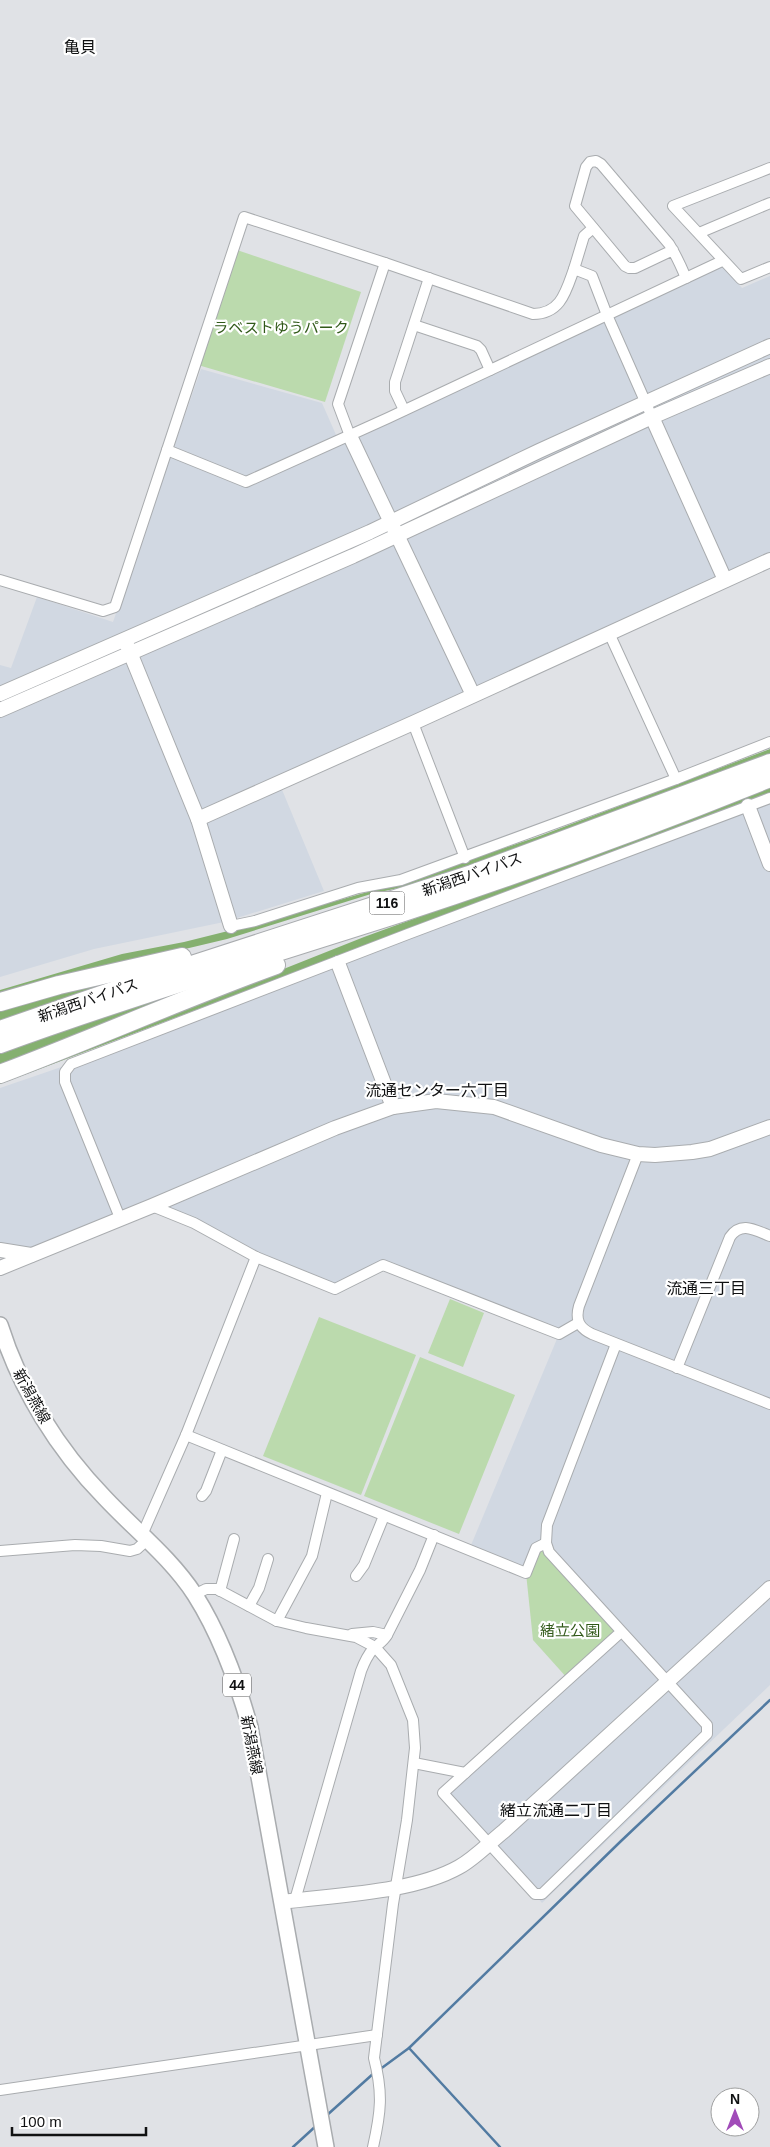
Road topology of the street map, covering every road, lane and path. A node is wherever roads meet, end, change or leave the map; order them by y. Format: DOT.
graph roads {
  1 [pos="770,168"];
  2 [pos="770,203"];
  3 [pos="592,228"];
  4 [pos="699,233"];
  5 [pos="673,250"];
  6 [pos="722,261"];
  7 [pos="385,263"];
  8 [pos="770,267"];
  9 [pos="574,269"];
  10 [pos="429,278"];
  11 [pos="686,278"];
  12 [pos="607,315"];
  13 [pos="414,325"];
  14 [pos="770,346"];
  15 [pos="770,366"];
  16 [pos="490,370"];
  17 [pos="646,402"];
  18 [pos="404,410"];
  19 [pos="652,417"];
  20 [pos="350,436"];
  21 [pos="167,450"];
  22 [pos="392,521"];
  23 [pos="398,535"];
  24 [pos="770,560"];
  25 [pos="725,580"];
  26 [pos="1,582"];
  27 [pos="609,633"];
  28 [pos="125,640"];
  29 [pos="130,654"];
  30 [pos="0,694"];
  31 [pos="473,695"];
  32 [pos="0,710"];
  33 [pos="413,723"];
  34 [pos="770,742"];
  35 [pos="770,763"];
  36 [pos="770,778"];
  37 [pos="676,779"];
  38 [pos="770,798"];
  39 [pos="748,806"];
  40 [pos="198,819"];
  41 [pos="465,858"];
  42 [pos="770,864"];
  43 [pos="400,906"];
  44 [pos="231,926"];
  45 [pos="338,963"];
  46 [pos="0,1002"];
  47 [pos="0,1030"];
  48 [pos="0,1044"];
  49 [pos="0,1074"];
  50 [pos="392,1107"];
  51 [pos="770,1127"];
  52 [pos="638,1154"];
  53 [pos="152,1206"];
  54 [pos="120,1218"];
  55 [pos="770,1236"];
  56 [pos="0,1250"];
  57 [pos="31,1255"];
  58 [pos="256,1257"];
  59 [pos="0,1268"];
  60 [pos="578,1323"];
  61 [pos="0,1325"];
  62 [pos="616,1344"];
  63 [pos="677,1368"];
  64 [pos="770,1404"];
  65 [pos="186,1435"];
  66 [pos="222,1450"];
  67 [pos="327,1493"];
  68 [pos="202,1496"];
  69 [pos="384,1516"];
  70 [pos="434,1535"];
  71 [pos="145,1537"];
  72 [pos="234,1539"];
  73 [pos="546,1543"];
  74 [pos="0,1550"];
  75 [pos="268,1559"];
  76 [pos="356,1576"];
  77 [pos="770,1588"];
  78 [pos="220,1590"];
  79 [pos="194,1595"];
  80 [pos="249,1606"];
  81 [pos="277,1621"];
  82 [pos="621,1632"];
  83 [pos="348,1634"];
  84 [pos="387,1635"];
  85 [pos="374,1647"];
  86 [pos="665,1682"];
  87 [pos="414,1763"];
  88 [pos="465,1773"];
  89 [pos="489,1844"];
  90 [pos="396,1887"];
  91 [pos="289,1901"];
  92 [pos="377,2035"];
  93 [pos="307,2046"];
  94 [pos="0,2090"];
  95 [pos="325,2141"];
  96 [pos="372,2147"];
  1 -- 4 [label="street"];
  2 -- 4 [label="street"];
  3 -- 5 [label="street"];
  3 -- 5 [label="street"];
  3 -- 9 [label="street"];
  4 -- 6 [label="street"];
  5 -- 11 [label="street"];
  6 -- 8 [label="street"];
  6 -- 11 [label="street"];
  7 -- 10 [label="street"];
  7 -- 20 [label="street"];
  7 -- 21 [label="street"];
  9 -- 10 [label="street"];
  9 -- 12 [label="street"];
  10 -- 13 [label="street"];
  11 -- 12 [label="street"];
  12 -- 16 [label="street"];
  12 -- 17 [label="street"];
  13 -- 16 [label="street"];
  13 -- 18 [label="street"];
  14 -- 17 [label="street"];
  15 -- 19 [label="street"];
  16 -- 18 [label="street"];
  17 -- 19 [label="street"];
  17 -- 22 [label="street"];
  18 -- 20 [label="street"];
  19 -- 23 [label="street"];
  19 -- 25 [label="street"];
  20 -- 21 [label="street"];
  20 -- 22 [label="street"];
  21 -- 26 [label="street"];
  22 -- 23 [label="street"];
  22 -- 28 [label="street"];
  23 -- 29 [label="street"];
  23 -- 31 [label="street"];
  24 -- 25 [label="street"];
  25 -- 27 [label="street"];
  27 -- 31 [label="street"];
  27 -- 37 [label="street"];
  28 -- 29 [label="street"];
  28 -- 30 [label="street"];
  29 -- 32 [label="street"];
  29 -- 40 [label="street"];
  31 -- 33 [label="street"];
  33 -- 40 [label="street"];
  33 -- 41 [label="street"];
  34 -- 37 [label="street"];
  35 -- 43 [label="highway, 新潟西バイパス / 116"];
  36 -- 43 [label="highway, 新潟西バイパス / 116"];
  37 -- 41 [label="street"];
  38 -- 39 [label="street"];
  39 -- 42 [label="street"];
  39 -- 45 [label="street"];
  40 -- 44 [label="street"];
  41 -- 44 [label="street"];
  43 -- 46 [label="highway"];
  43 -- 47 [label="highway, 新潟西バイパス / 116"];
  43 -- 48 [label="highway, 新潟西バイパス / 116"];
  43 -- 49 [label="highway"];
  45 -- 50 [label="street"];
  45 -- 54 [label="street"];
  50 -- 52 [label="street"];
  50 -- 53 [label="street"];
  51 -- 52 [label="street"];
  52 -- 60 [label="street"];
  53 -- 54 [label="street"];
  53 -- 58 [label="street"];
  54 -- 57 [label="street"];
  55 -- 63 [label="street"];
  56 -- 57 [label="street"];
  57 -- 59 [label="street"];
  58 -- 60 [label="street"];
  58 -- 65 [label="street"];
  60 -- 62 [label="street"];
  61 -- 71 [label="main road, 新潟燕線 / 44"];
  62 -- 63 [label="street"];
  62 -- 73 [label="street"];
  63 -- 64 [label="street"];
  65 -- 66 [label="street"];
  65 -- 71 [label="street"];
  66 -- 67 [label="street"];
  66 -- 68 [label="street"];
  67 -- 69 [label="street"];
  67 -- 81 [label="street"];
  69 -- 70 [label="street"];
  69 -- 76 [label="street"];
  70 -- 73 [label="street"];
  70 -- 84 [label="street"];
  71 -- 74 [label="street"];
  71 -- 79 [label="main road, 新潟燕線 / 44"];
  72 -- 78 [label="street"];
  73 -- 82 [label="street"];
  75 -- 80 [label="street"];
  77 -- 86 [label="street"];
  78 -- 79 [label="street"];
  78 -- 80 [label="street"];
  79 -- 91 [label="main road, 新潟燕線 / 44"];
  80 -- 81 [label="street"];
  81 -- 83 [label="street"];
  82 -- 86 [label="street"];
  82 -- 88 [label="street"];
  83 -- 84 [label="street"];
  83 -- 85 [label="street"];
  84 -- 85 [label="street"];
  85 -- 87 [label="street"];
  85 -- 91 [label="street"];
  86 -- 89 [label="street"];
  86 -- 89 [label="street"];
  87 -- 88 [label="street"];
  87 -- 90 [label="street"];
  88 -- 89 [label="street"];
  89 -- 90 [label="street"];
  90 -- 91 [label="street"];
  90 -- 92 [label="street"];
  91 -- 93 [label="main road, 新潟燕線 / 44"];
  92 -- 93 [label="street"];
  92 -- 96 [label="street"];
  93 -- 94 [label="street"];
  93 -- 95 [label="main road, 新潟燕線 / 44"];
}
